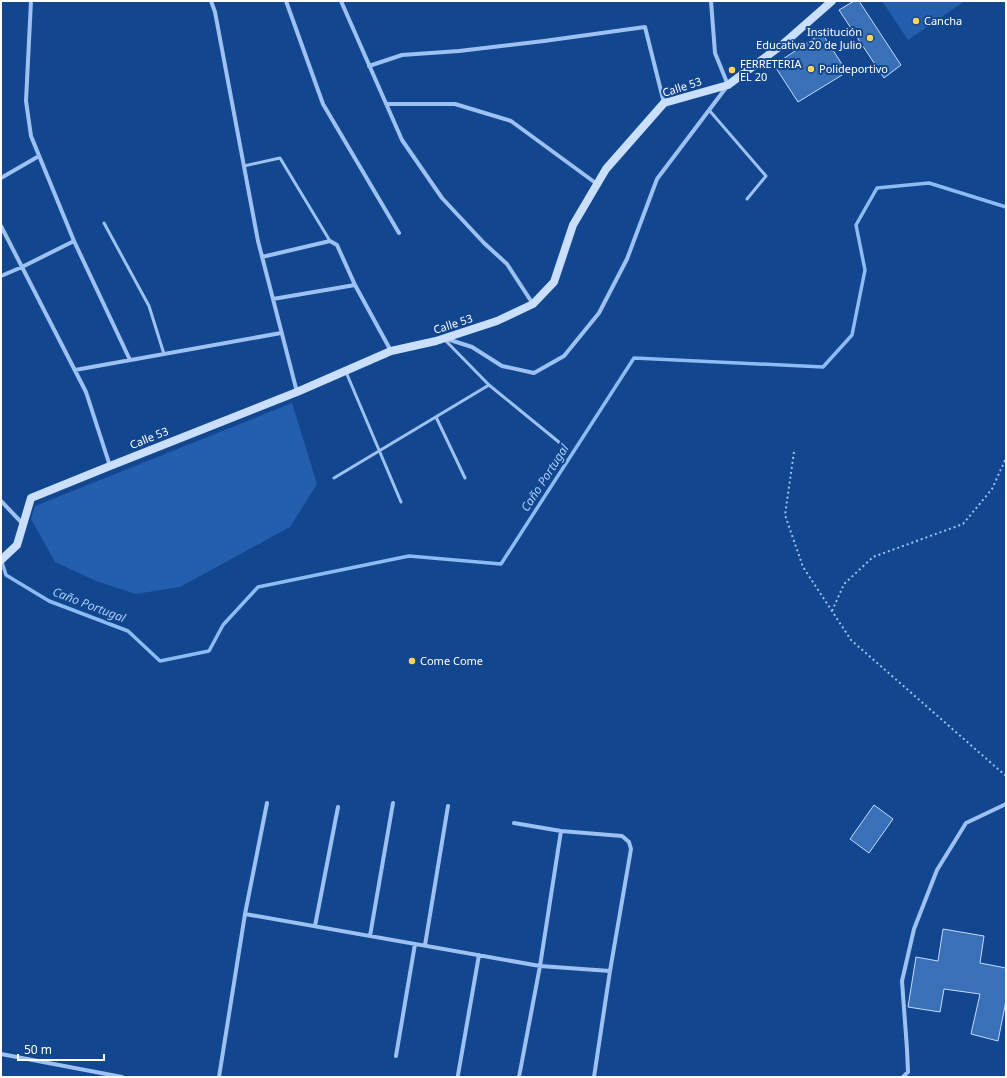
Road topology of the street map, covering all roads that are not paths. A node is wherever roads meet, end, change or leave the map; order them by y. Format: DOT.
graph roads {
  1 [pos="31,1"];
  2 [pos="211,1"];
  3 [pos="286,1"];
  4 [pos="341,1"];
  5 [pos="711,1"];
  6 [pos="832,1"];
  7 [pos="369,66"];
  8 [pos="728,85"];
  9 [pos="664,102"];
  10 [pos="386,104"];
  11 [pos="709,110"];
  12 [pos="40,156"];
  13 [pos="244,166"];
  14 [pos="1,178"];
  15 [pos="597,184"];
  16 [pos="747,199"];
  17 [pos="104,223"];
  18 [pos="1,226"];
  19 [pos="399,233"];
  20 [pos="74,241"];
  21 [pos="330,241"];
  22 [pos="262,257"];
  23 [pos="22,267"];
  24 [pos="1,276"];
  25 [pos="355,285"];
  26 [pos="273,299"];
  27 [pos="533,304"];
  28 [pos="281,333"];
  29 [pos="444,338"];
  30 [pos="391,351"];
  31 [pos="164,354"];
  32 [pos="130,360"];
  33 [pos="75,370"];
  34 [pos="346,370"];
  35 [pos="488,385"];
  36 [pos="297,392"];
  37 [pos="436,416"];
  38 [pos="560,443"];
  39 [pos="379,451"];
  40 [pos="110,466"];
  41 [pos="334,478"];
  42 [pos="465,478"];
  43 [pos="1,501"];
  44 [pos="401,502"];
  45 [pos="23,524"];
  46 [pos="4,557"];
  47 [pos="267,803"];
  48 [pos="393,803"];
  49 [pos="1006,804"];
  50 [pos="448,806"];
  51 [pos="338,807"];
  52 [pos="514,823"];
  53 [pos="561,831"];
  54 [pos="245,914"];
  55 [pos="315,926"];
  56 [pos="370,936"];
  57 [pos="414,944"];
  58 [pos="425,945"];
  59 [pos="479,955"];
  60 [pos="540,966"];
  61 [pos="610,971"];
  62 [pos="1,1054"];
  63 [pos="396,1056"];
  64 [pos="458,1075"];
  65 [pos="122,1077"];
  66 [pos="219,1077"];
  67 [pos="519,1077"];
  68 [pos="594,1077"];
  69 [pos="903,1077"];
  1 -- 12 [label="street"];
  2 -- 13 [label="street"];
  3 -- 19 [label="street"];
  4 -- 7 [label="street"];
  5 -- 8 [label="street"];
  6 -- 8 [label="street, Calle 53"];
  7 -- 9 [label="street"];
  7 -- 10 [label="street"];
  8 -- 9 [label="street, Calle 53"];
  8 -- 11 [label="street"];
  9 -- 15 [label="street, Calle 53"];
  10 -- 15 [label="street"];
  10 -- 27 [label="street"];
  11 -- 16 [label="lane"];
  11 -- 29 [label="street"];
  12 -- 14 [label="street"];
  12 -- 20 [label="street"];
  13 -- 21 [label="lane"];
  13 -- 22 [label="street"];
  15 -- 27 [label="street, Calle 53"];
  17 -- 31 [label="lane"];
  18 -- 23 [label="street"];
  20 -- 23 [label="street"];
  20 -- 32 [label="street"];
  21 -- 22 [label="street"];
  21 -- 25 [label="street"];
  22 -- 26 [label="street"];
  23 -- 24 [label="street"];
  23 -- 33 [label="street"];
  25 -- 26 [label="street"];
  25 -- 30 [label="street"];
  26 -- 28 [label="street"];
  27 -- 29 [label="street, Calle 53"];
  28 -- 31 [label="street"];
  28 -- 36 [label="street"];
  29 -- 30 [label="street, Calle 53"];
  29 -- 35 [label="lane"];
  30 -- 34 [label="street, Calle 53"];
  31 -- 32 [label="street"];
  32 -- 33 [label="street"];
  33 -- 40 [label="street"];
  34 -- 36 [label="street, Calle 53"];
  34 -- 39 [label="lane"];
  35 -- 37 [label="lane"];
  35 -- 38 [label="lane"];
  36 -- 40 [label="street, Calle 53"];
  37 -- 39 [label="lane"];
  37 -- 42 [label="lane"];
  39 -- 41 [label="lane"];
  39 -- 44 [label="lane"];
  40 -- 45 [label="street, Calle 53"];
  43 -- 45 [label="street"];
  45 -- 46 [label="street, Calle 53"];
  47 -- 54 [label="street"];
  48 -- 56 [label="street"];
  49 -- 69 [label="street"];
  50 -- 58 [label="street"];
  51 -- 55 [label="street"];
  52 -- 53 [label="street"];
  53 -- 60 [label="street"];
  53 -- 61 [label="street"];
  54 -- 55 [label="street"];
  54 -- 66 [label="street"];
  55 -- 56 [label="street"];
  56 -- 57 [label="street"];
  57 -- 58 [label="street"];
  57 -- 63 [label="street"];
  58 -- 59 [label="street"];
  59 -- 60 [label="street"];
  59 -- 64 [label="street"];
  60 -- 61 [label="street"];
  60 -- 67 [label="street"];
  61 -- 68 [label="street"];
  62 -- 65 [label="street"];
}
